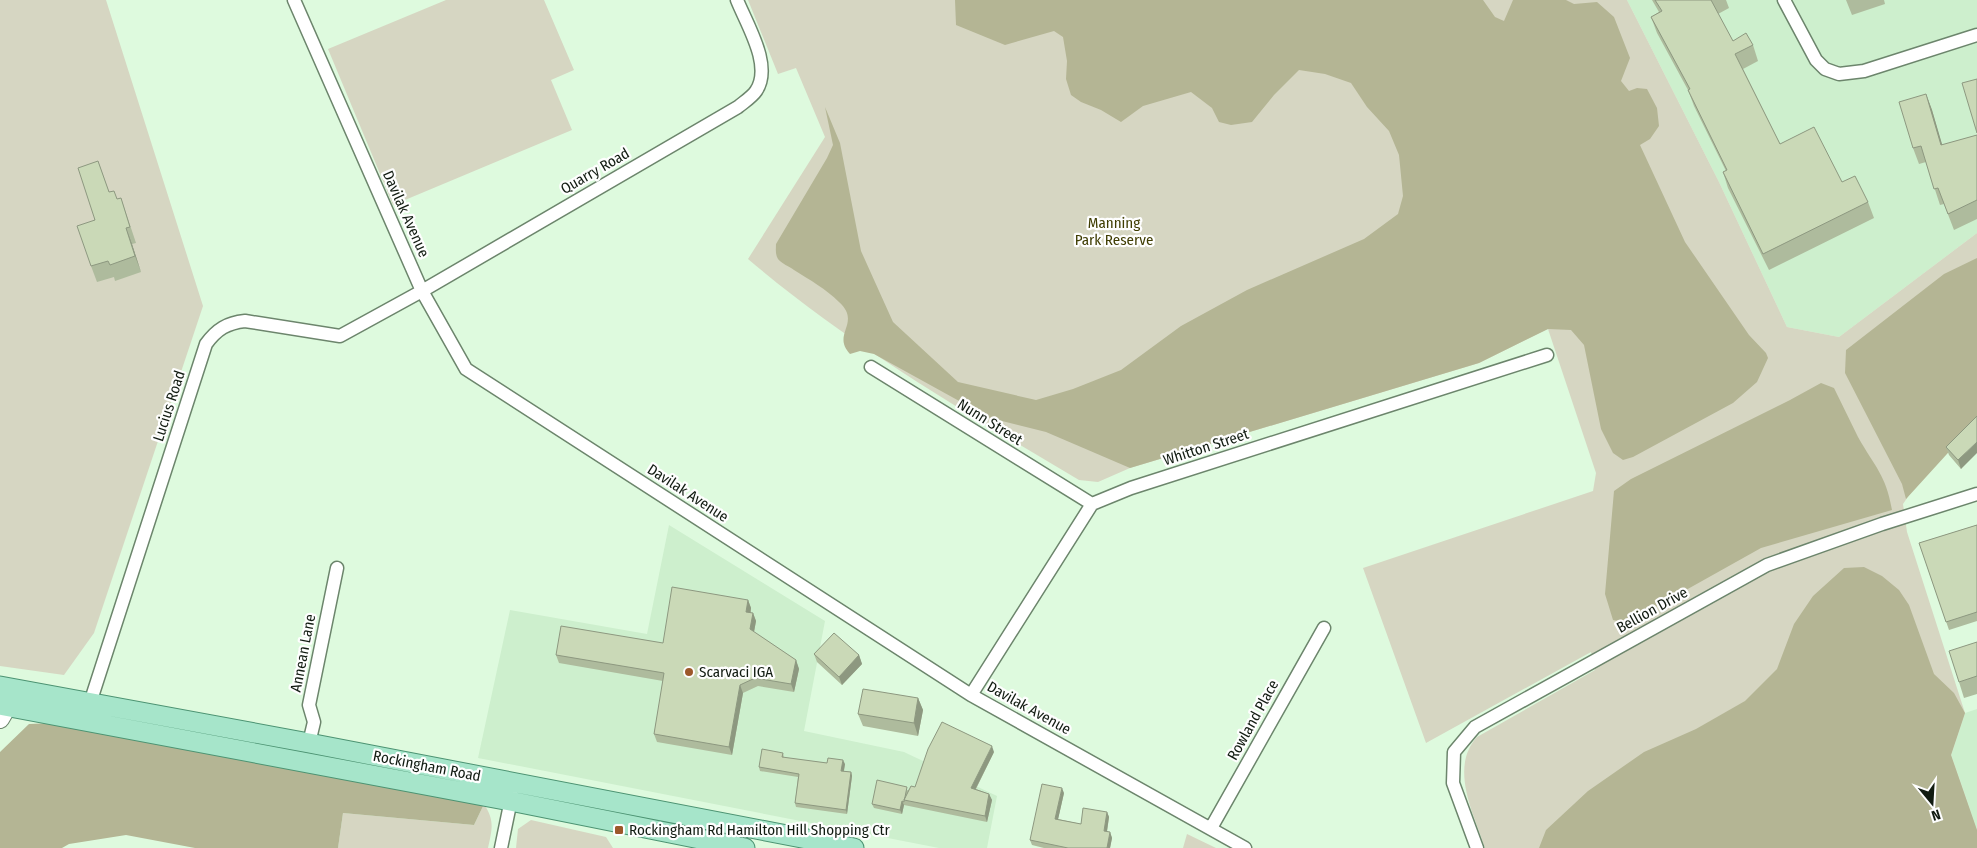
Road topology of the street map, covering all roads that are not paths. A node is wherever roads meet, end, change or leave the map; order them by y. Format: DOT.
graph roads {
  1 [pos="294,0"];
  2 [pos="737,0"];
  3 [pos="1784,0"];
  4 [pos="1977,35"];
  5 [pos="422,291"];
  6 [pos="1546,356"];
  7 [pos="871,367"];
  8 [pos="1977,494"];
  9 [pos="1092,504"];
  10 [pos="336,568"];
  11 [pos="1324,628"];
  12 [pos="0,686"];
  13 [pos="972,695"];
  14 [pos="90,703"];
  15 [pos="2,710"];
  16 [pos="309,743"];
  17 [pos="512,792"];
  18 [pos="1211,828"];
  19 [pos="842,847"];
  20 [pos="501,848"];
  21 [pos="745,848"];
  22 [pos="1245,848"];
  23 [pos="1477,848"];
  1 -- 5 [label="street, Davilak Avenue"];
  2 -- 5 [label="street, Quarry Road"];
  3 -- 4 [label="street"];
  5 -- 13 [label="street, Davilak Avenue"];
  5 -- 14 [label="street, Lucius Road"];
  6 -- 9 [label="street, Whitton Street"];
  7 -- 9 [label="street, Nunn Street"];
  8 -- 23 [label="street, Bellion Drive"];
  9 -- 13 [label="street"];
  10 -- 16 [label="street, Annean Lane"];
  11 -- 18 [label="street, Rowland Place"];
  12 -- 14 [label="main road, Rockingham Road"];
  13 -- 18 [label="street, Davilak Avenue"];
  14 -- 16 [label="main road, Rockingham Road"];
  15 -- 17 [label="main road, Rockingham Road"];
  16 -- 17 [label="main road, Rockingham Road"];
  17 -- 19 [label="main road, Rockingham Road"];
  17 -- 20 [label="street"];
  17 -- 21 [label="main road, Rockingham Road"];
  18 -- 22 [label="street, Davilak Avenue"];
}
